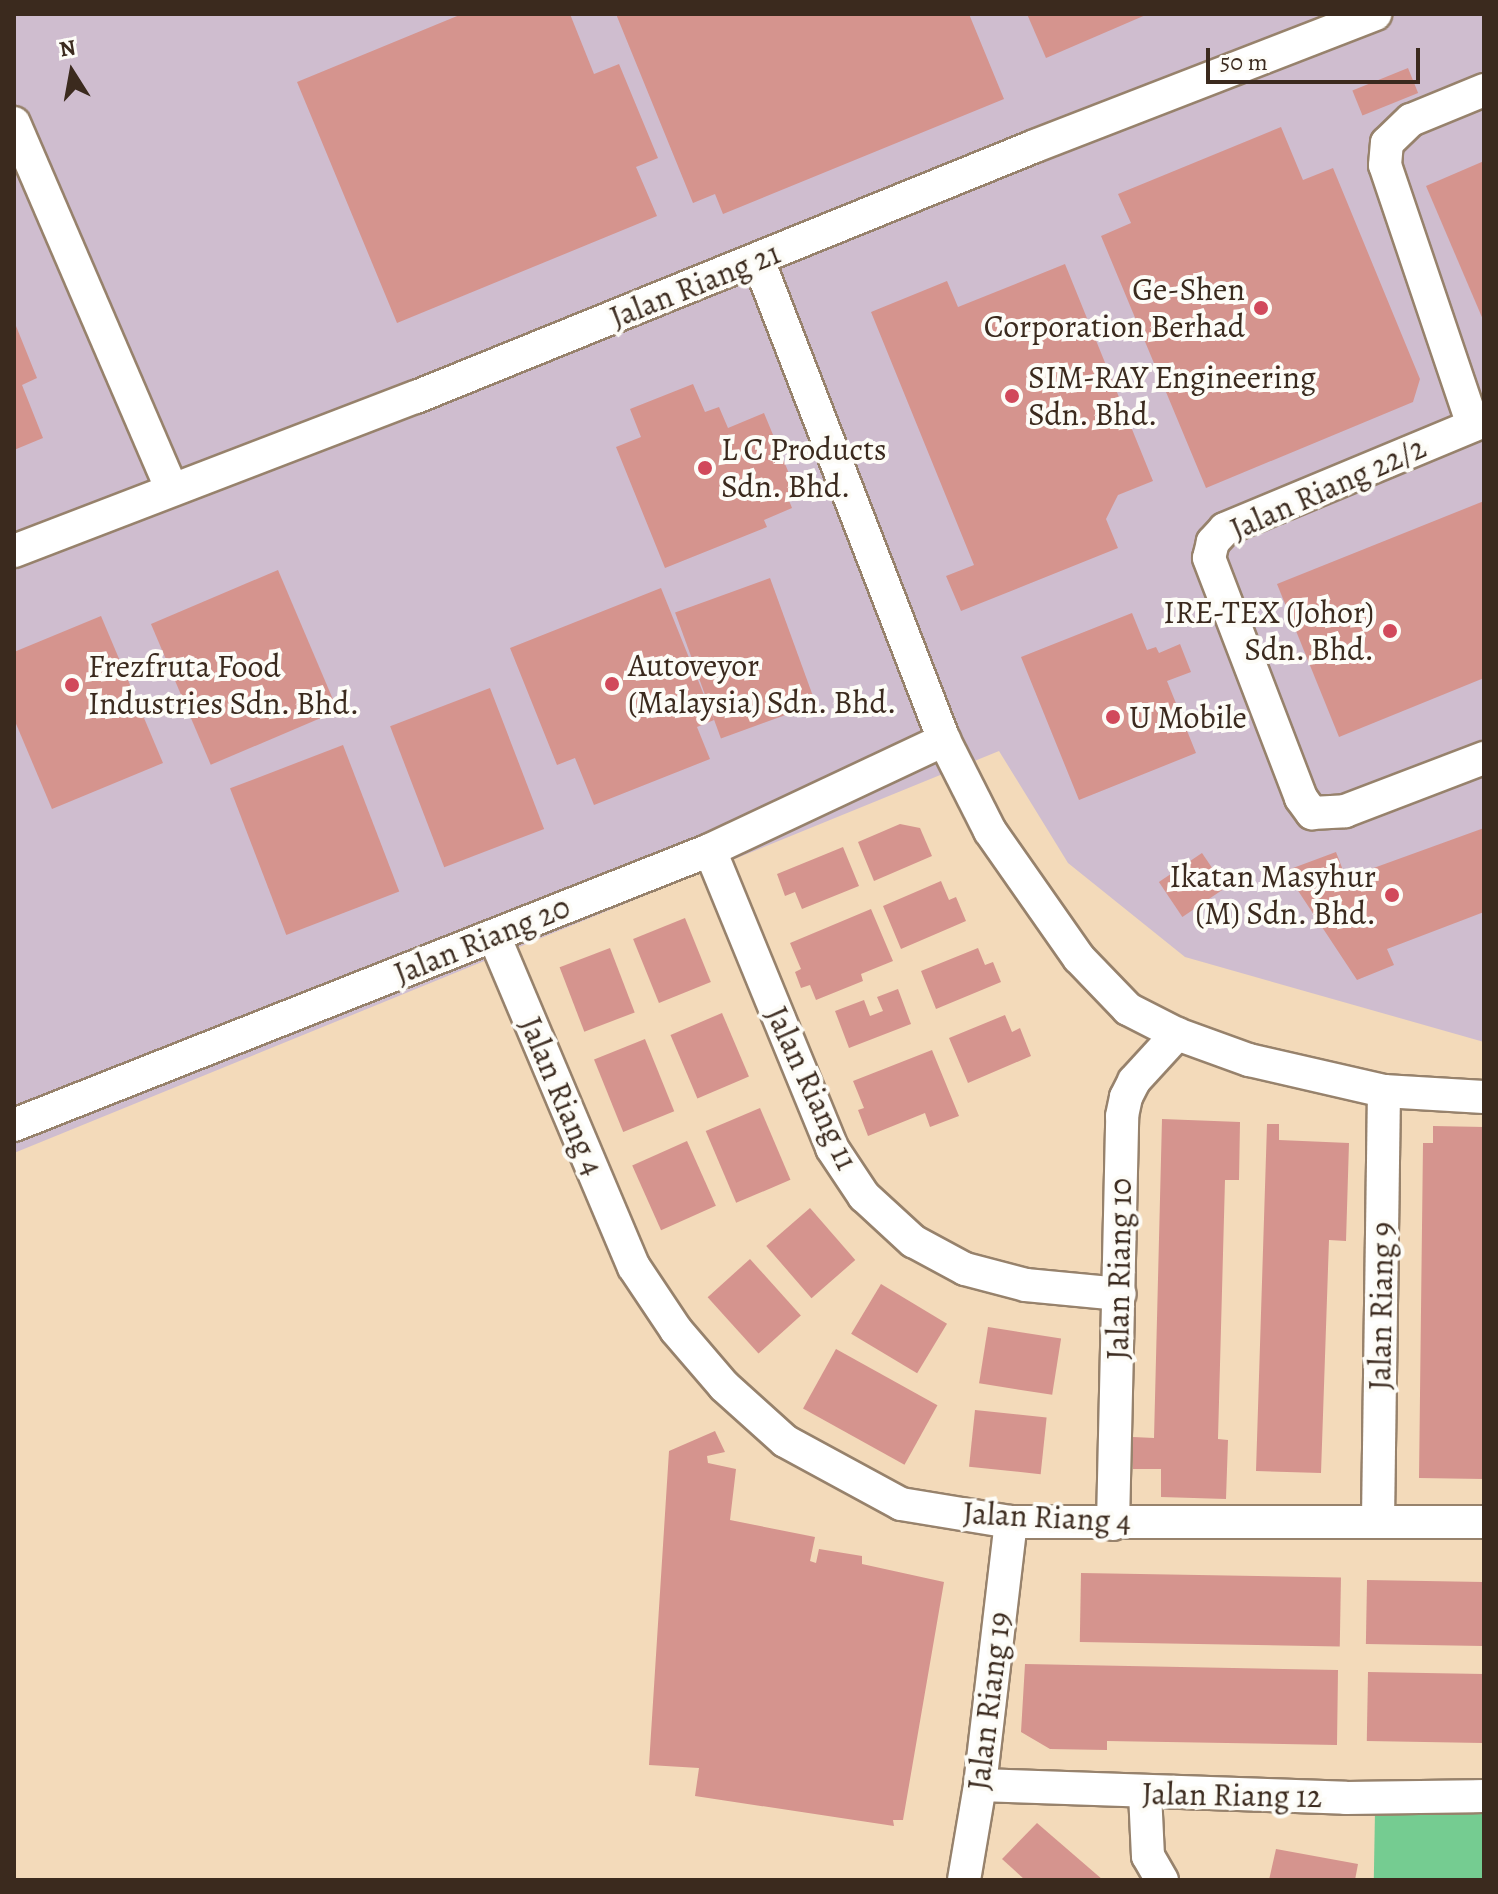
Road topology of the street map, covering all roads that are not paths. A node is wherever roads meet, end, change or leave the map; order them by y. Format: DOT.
graph roads {
  1 [pos="1375,14"];
  2 [pos="1484,90"];
  3 [pos="14,123"];
  4 [pos="758,260"];
  5 [pos="1478,423"];
  6 [pos="171,488"];
  7 [pos="14,551"];
  8 [pos="944,740"];
  9 [pos="1484,758"];
  10 [pos="710,850"];
  11 [pos="494,936"];
  12 [pos="1177,1034"];
  13 [pos="1384,1091"];
  14 [pos="1484,1097"];
  15 [pos="14,1125"];
  16 [pos="1120,1294"];
  17 [pos="1378,1520"];
  18 [pos="1011,1522"];
  19 [pos="1484,1522"];
  20 [pos="1113,1524"];
  21 [pos="980,1785"];
  22 [pos="1145,1793"];
  23 [pos="1484,1796"];
  24 [pos="964,1880"];
  25 [pos="1162,1880"];
  1 -- 4 [label="street, Jalan Riang 21"];
  2 -- 5 [label="street"];
  3 -- 6 [label="street"];
  4 -- 6 [label="street, Jalan Riang 21"];
  4 -- 8 [label="street"];
  5 -- 9 [label="street, Jalan Riang 22/2"];
  6 -- 7 [label="street, Jalan Riang 21"];
  8 -- 10 [label="street, Jalan Riang 20"];
  8 -- 12 [label="street"];
  10 -- 11 [label="street, Jalan Riang 20"];
  10 -- 16 [label="street, Jalan Riang 11"];
  11 -- 15 [label="street, Jalan Riang 20"];
  11 -- 18 [label="street, Jalan Riang 4"];
  12 -- 13 [label="street"];
  12 -- 16 [label="street, Jalan Riang 10"];
  13 -- 14 [label="street"];
  13 -- 17 [label="street, Jalan Riang 9"];
  16 -- 20 [label="street, Jalan Riang 10"];
  17 -- 19 [label="street, Jalan Riang 4"];
  17 -- 20 [label="street, Jalan Riang 4"];
  18 -- 20 [label="street, Jalan Riang 4"];
  18 -- 21 [label="street, Jalan Riang 19"];
  21 -- 22 [label="street, Jalan Riang 12"];
  21 -- 24 [label="street, Jalan Riang 19"];
  22 -- 23 [label="street, Jalan Riang 12"];
  22 -- 25 [label="street"];
}
